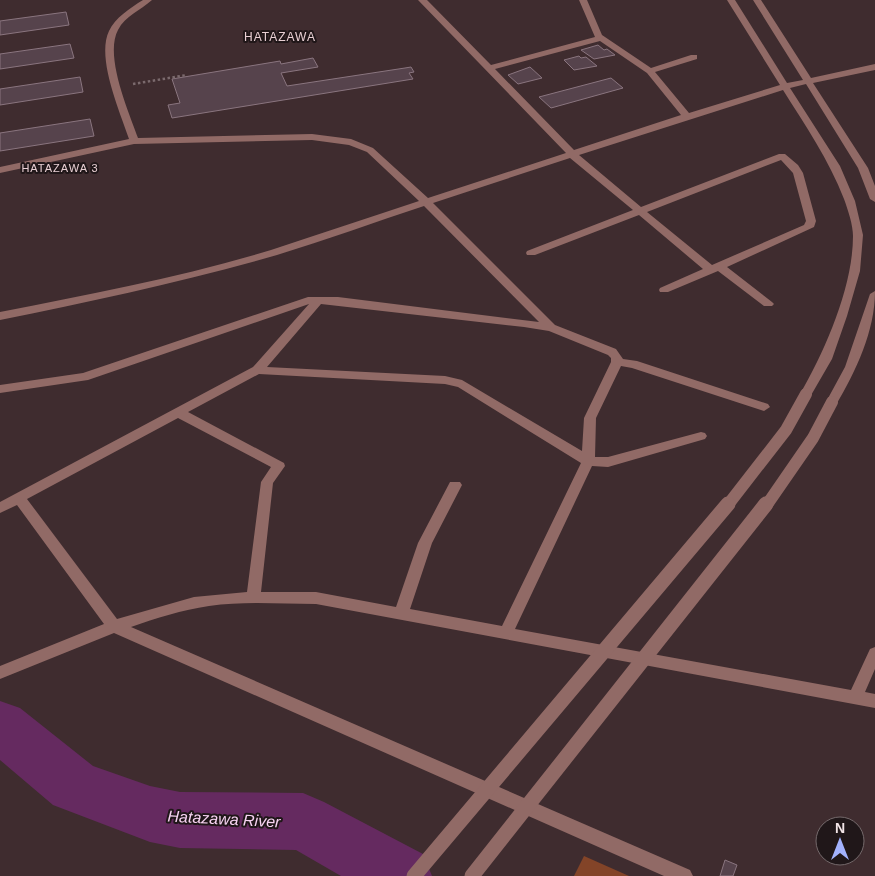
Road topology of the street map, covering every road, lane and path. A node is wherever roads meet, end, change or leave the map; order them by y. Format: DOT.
graph roads {
  1 [pos="148,0"];
  2 [pos="422,0"];
  3 [pos="583,0"];
  4 [pos="731,0"];
  5 [pos="757,0"];
  6 [pos="601,38"];
  7 [pos="694,57"];
  8 [pos="875,67"];
  9 [pos="489,68"];
  10 [pos="650,71"];
  11 [pos="186,75"];
  12 [pos="808,81"];
  13 [pos="129,84"];
  14 [pos="785,86"];
  15 [pos="687,116"];
  16 [pos="134,141"];
  17 [pos="573,155"];
  18 [pos="0,170"];
  19 [pos="875,199"];
  20 [pos="426,202"];
  21 [pos="640,211"];
  22 [pos="531,253"];
  23 [pos="714,267"];
  24 [pos="664,290"];
  25 [pos="875,294"];
  26 [pos="319,299"];
  27 [pos="768,304"];
  28 [pos="0,316"];
  29 [pos="551,328"];
  30 [pos="618,362"];
  31 [pos="257,370"];
  32 [pos="0,389"];
  33 [pos="764,407"];
  34 [pos="178,412"];
  35 [pos="701,436"];
  36 [pos="588,461"];
  37 [pos="455,485"];
  38 [pos="19,498"];
  39 [pos="0,508"];
  40 [pos="252,598"];
  41 [pos="401,614"];
  42 [pos="114,626"];
  43 [pos="506,633"];
  44 [pos="875,653"];
  45 [pos="0,673"];
  46 [pos="856,697"];
  47 [pos="875,701"];
  48 [pos="414,876"];
  49 [pos="472,876"];
  50 [pos="684,876"];
  1 -- 16 [label="street"];
  2 -- 9 [label="street"];
  3 -- 6 [label="street"];
  4 -- 14 [label="street"];
  5 -- 12 [label="street"];
  6 -- 9 [label="street"];
  6 -- 10 [label="street"];
  7 -- 10 [label="street"];
  8 -- 12 [label="street"];
  9 -- 17 [label="street"];
  10 -- 15 [label="street"];
  11 -- 13 [label="path"];
  12 -- 14 [label="street"];
  12 -- 19 [label="street"];
  14 -- 15 [label="street"];
  14 -- 48 [label="street, bridge"];
  15 -- 17 [label="street"];
  16 -- 18 [label="street"];
  16 -- 20 [label="street"];
  17 -- 20 [label="street"];
  17 -- 21 [label="street"];
  20 -- 28 [label="street"];
  20 -- 29 [label="street"];
  21 -- 22 [label="street"];
  21 -- 23 [label="street"];
  21 -- 23 [label="street"];
  23 -- 24 [label="street"];
  23 -- 27 [label="street"];
  25 -- 49 [label="street, bridge"];
  26 -- 29 [label="street"];
  26 -- 31 [label="street"];
  26 -- 32 [label="street"];
  29 -- 30 [label="street"];
  30 -- 33 [label="street"];
  30 -- 36 [label="street"];
  31 -- 34 [label="street"];
  31 -- 36 [label="street"];
  34 -- 38 [label="street"];
  34 -- 40 [label="street"];
  35 -- 36 [label="street"];
  36 -- 43 [label="street"];
  37 -- 41 [label="street"];
  38 -- 39 [label="street"];
  38 -- 42 [label="street"];
  40 -- 41 [label="street"];
  40 -- 42 [label="street"];
  41 -- 43 [label="street"];
  42 -- 45 [label="street"];
  42 -- 50 [label="street"];
  43 -- 46 [label="street"];
  44 -- 46 [label="street"];
  46 -- 47 [label="street"];
}
